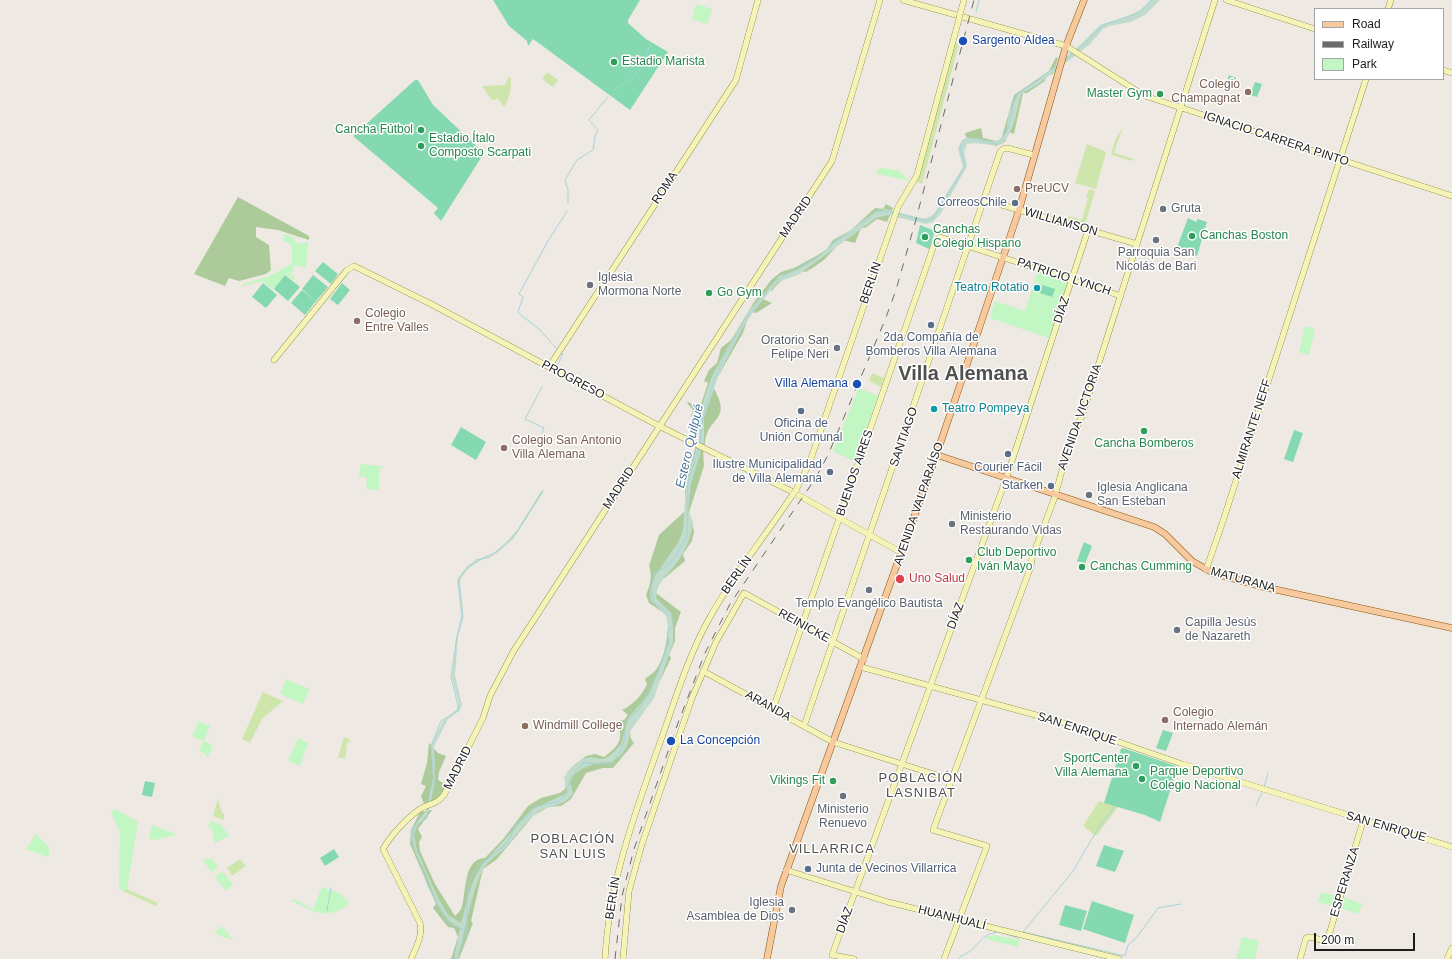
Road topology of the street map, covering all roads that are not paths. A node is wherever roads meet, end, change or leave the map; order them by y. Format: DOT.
graph roads {
  1 [pos="758,0"];
  2 [pos="880,0"];
  3 [pos="903,0"];
  4 [pos="964,0"];
  5 [pos="1084,0"];
  6 [pos="1215,0"];
  7 [pos="1226,0"];
  8 [pos="1314,29"];
  9 [pos="1066,46"];
  10 [pos="1366,80"];
  11 [pos="1181,108"];
  12 [pos="1034,156"];
  13 [pos="1340,159"];
  14 [pos="1452,196"];
  15 [pos="985,200"];
  16 [pos="1019,210"];
  17 [pos="1088,230"];
  18 [pos="938,238"];
  19 [pos="1137,244"];
  20 [pos="969,246"];
  21 [pos="1004,257"];
  22 [pos="1072,280"];
  23 [pos="1121,296"];
  24 [pos="274,360"];
  25 [pos="553,369"];
  26 [pos="659,426"];
  27 [pos="937,455"];
  28 [pos="1006,479"];
  29 [pos="1055,494"];
  30 [pos="839,518"];
  31 [pos="870,535"];
  32 [pos="902,552"];
  33 [pos="1206,570"];
  34 [pos="803,625"];
  35 [pos="1452,628"];
  36 [pos="833,642"];
  37 [pos="864,659"];
  38 [pos="861,667"];
  39 [pos="703,671"];
  40 [pos="930,686"];
  41 [pos="981,700"];
  42 [pos="773,709"];
  43 [pos="804,726"];
  44 [pos="833,742"];
  45 [pos="901,765"];
  46 [pos="952,780"];
  47 [pos="1363,821"];
  48 [pos="1452,847"];
  49 [pos="786,870"];
  50 [pos="854,893"];
  51 [pos="959,919"];
  52 [pos="1452,948"];
  53 [pos="854,958"];
  54 [pos="411,959"];
  55 [pos="605,959"];
  56 [pos="623,959"];
  57 [pos="767,959"];
  58 [pos="944,959"];
  59 [pos="1119,959"];
  60 [pos="1300,959"];
  61 [pos="1447,959"];
  1 -- 25 [label="street, ROMA"];
  2 -- 26 [label="street, MADRID"];
  3 -- 9 [label="street, IGNACIO CARRERA PINTO"];
  4 -- 55 [label="street, BERLÍN"];
  5 -- 9 [label="main road, AVENIDA VALPARAÍSO"];
  6 -- 11 [label="street, AVENIDA VICTORIA"];
  7 -- 8 [label="street"];
  9 -- 11 [label="street, IGNACIO CARRERA PINTO"];
  9 -- 12 [label="main road, AVENIDA VALPARAÍSO"];
  10 -- 13 [label="street, ALMIRANTE NEFF"];
  11 -- 13 [label="street, IGNACIO CARRERA PINTO"];
  11 -- 19 [label="street, AVENIDA VICTORIA"];
  12 -- 15 [label="street, SANTIAGO"];
  12 -- 16 [label="main road, AVENIDA VALPARAÍSO"];
  13 -- 14 [label="street, IGNACIO CARRERA PINTO"];
  13 -- 33 [label="street, ALMIRANTE NEFF"];
  15 -- 16 [label="street, WILLIAMSON"];
  15 -- 20 [label="street, SANTIAGO"];
  16 -- 17 [label="street, WILLIAMSON"];
  16 -- 21 [label="main road, AVENIDA VALPARAÍSO"];
  17 -- 19 [label="street, WILLIAMSON"];
  17 -- 22 [label="street, DÍAZ"];
  18 -- 20 [label="street, PATRICIO LYNCH"];
  18 -- 30 [label="street, BUENOS AIRES"];
  19 -- 23 [label="street, AVENIDA VICTORIA"];
  20 -- 21 [label="street, PATRICIO LYNCH"];
  20 -- 31 [label="street, SANTIAGO"];
  21 -- 22 [label="street, PATRICIO LYNCH"];
  21 -- 27 [label="main road, AVENIDA VALPARAÍSO"];
  22 -- 23 [label="street, PATRICIO LYNCH"];
  22 -- 28 [label="street, DÍAZ"];
  23 -- 29 [label="street, AVENIDA VICTORIA"];
  24 -- 25 [label="street, PROGRESO"];
  25 -- 26 [label="street, PROGRESO"];
  26 -- 30 [label="street, PROGRESO"];
  26 -- 54 [label="street, MADRID"];
  27 -- 28 [label="main road, MATURANA"];
  27 -- 32 [label="main road, AVENIDA VALPARAÍSO"];
  28 -- 29 [label="main road, MATURANA"];
  28 -- 40 [label="street, DÍAZ"];
  29 -- 33 [label="main road, MATURANA"];
  29 -- 41 [label="street, AVENIDA VICTORIA"];
  30 -- 31 [label="street, PROGRESO"];
  30 -- 34 [label="street, BUENOS AIRES"];
  31 -- 32 [label="street, PROGRESO"];
  31 -- 36 [label="street, SANTIAGO"];
  32 -- 37 [label="main road, AVENIDA VALPARAÍSO"];
  33 -- 35 [label="main road, MATURANA"];
  34 -- 36 [label="street, REINICKE"];
  34 -- 39 [label="street, REINICKE"];
  34 -- 42 [label="street, BUENOS AIRES"];
  36 -- 37 [label="street, REINICKE"];
  36 -- 43 [label="street, SANTIAGO"];
  37 -- 38 [label="main road, AVENIDA VALPARAÍSO"];
  38 -- 40 [label="street, SAN ENRIQUE"];
  38 -- 44 [label="main road, AVENIDA VALPARAÍSO"];
  39 -- 42 [label="street, ARANDA"];
  39 -- 56 [label="street"];
  40 -- 41 [label="street, SAN ENRIQUE"];
  40 -- 45 [label="street, DÍAZ"];
  41 -- 46 [label="street, AVENIDA VICTORIA"];
  41 -- 47 [label="street, SAN ENRIQUE"];
  42 -- 43 [label="street, ARANDA"];
  43 -- 44 [label="street, ARANDA"];
  44 -- 45 [label="street, ARANDA"];
  44 -- 49 [label="main road, AVENIDA VALPARAÍSO"];
  45 -- 46 [label="street, ARANDA"];
  45 -- 50 [label="street, DÍAZ"];
  46 -- 51 [label="street, AVENIDA VICTORIA"];
  47 -- 48 [label="street, SAN ENRIQUE"];
  47 -- 60 [label="street, ESPERANZA"];
  49 -- 50 [label="street, HUANHUALÍ"];
  49 -- 57 [label="main road, AVENIDA VALPARAÍSO"];
  50 -- 51 [label="street, HUANHUALÍ"];
  50 -- 53 [label="street, DÍAZ"];
  51 -- 58 [label="street"];
  51 -- 59 [label="street, HUANHUALÍ"];
  52 -- 61 [label="street"];
}
